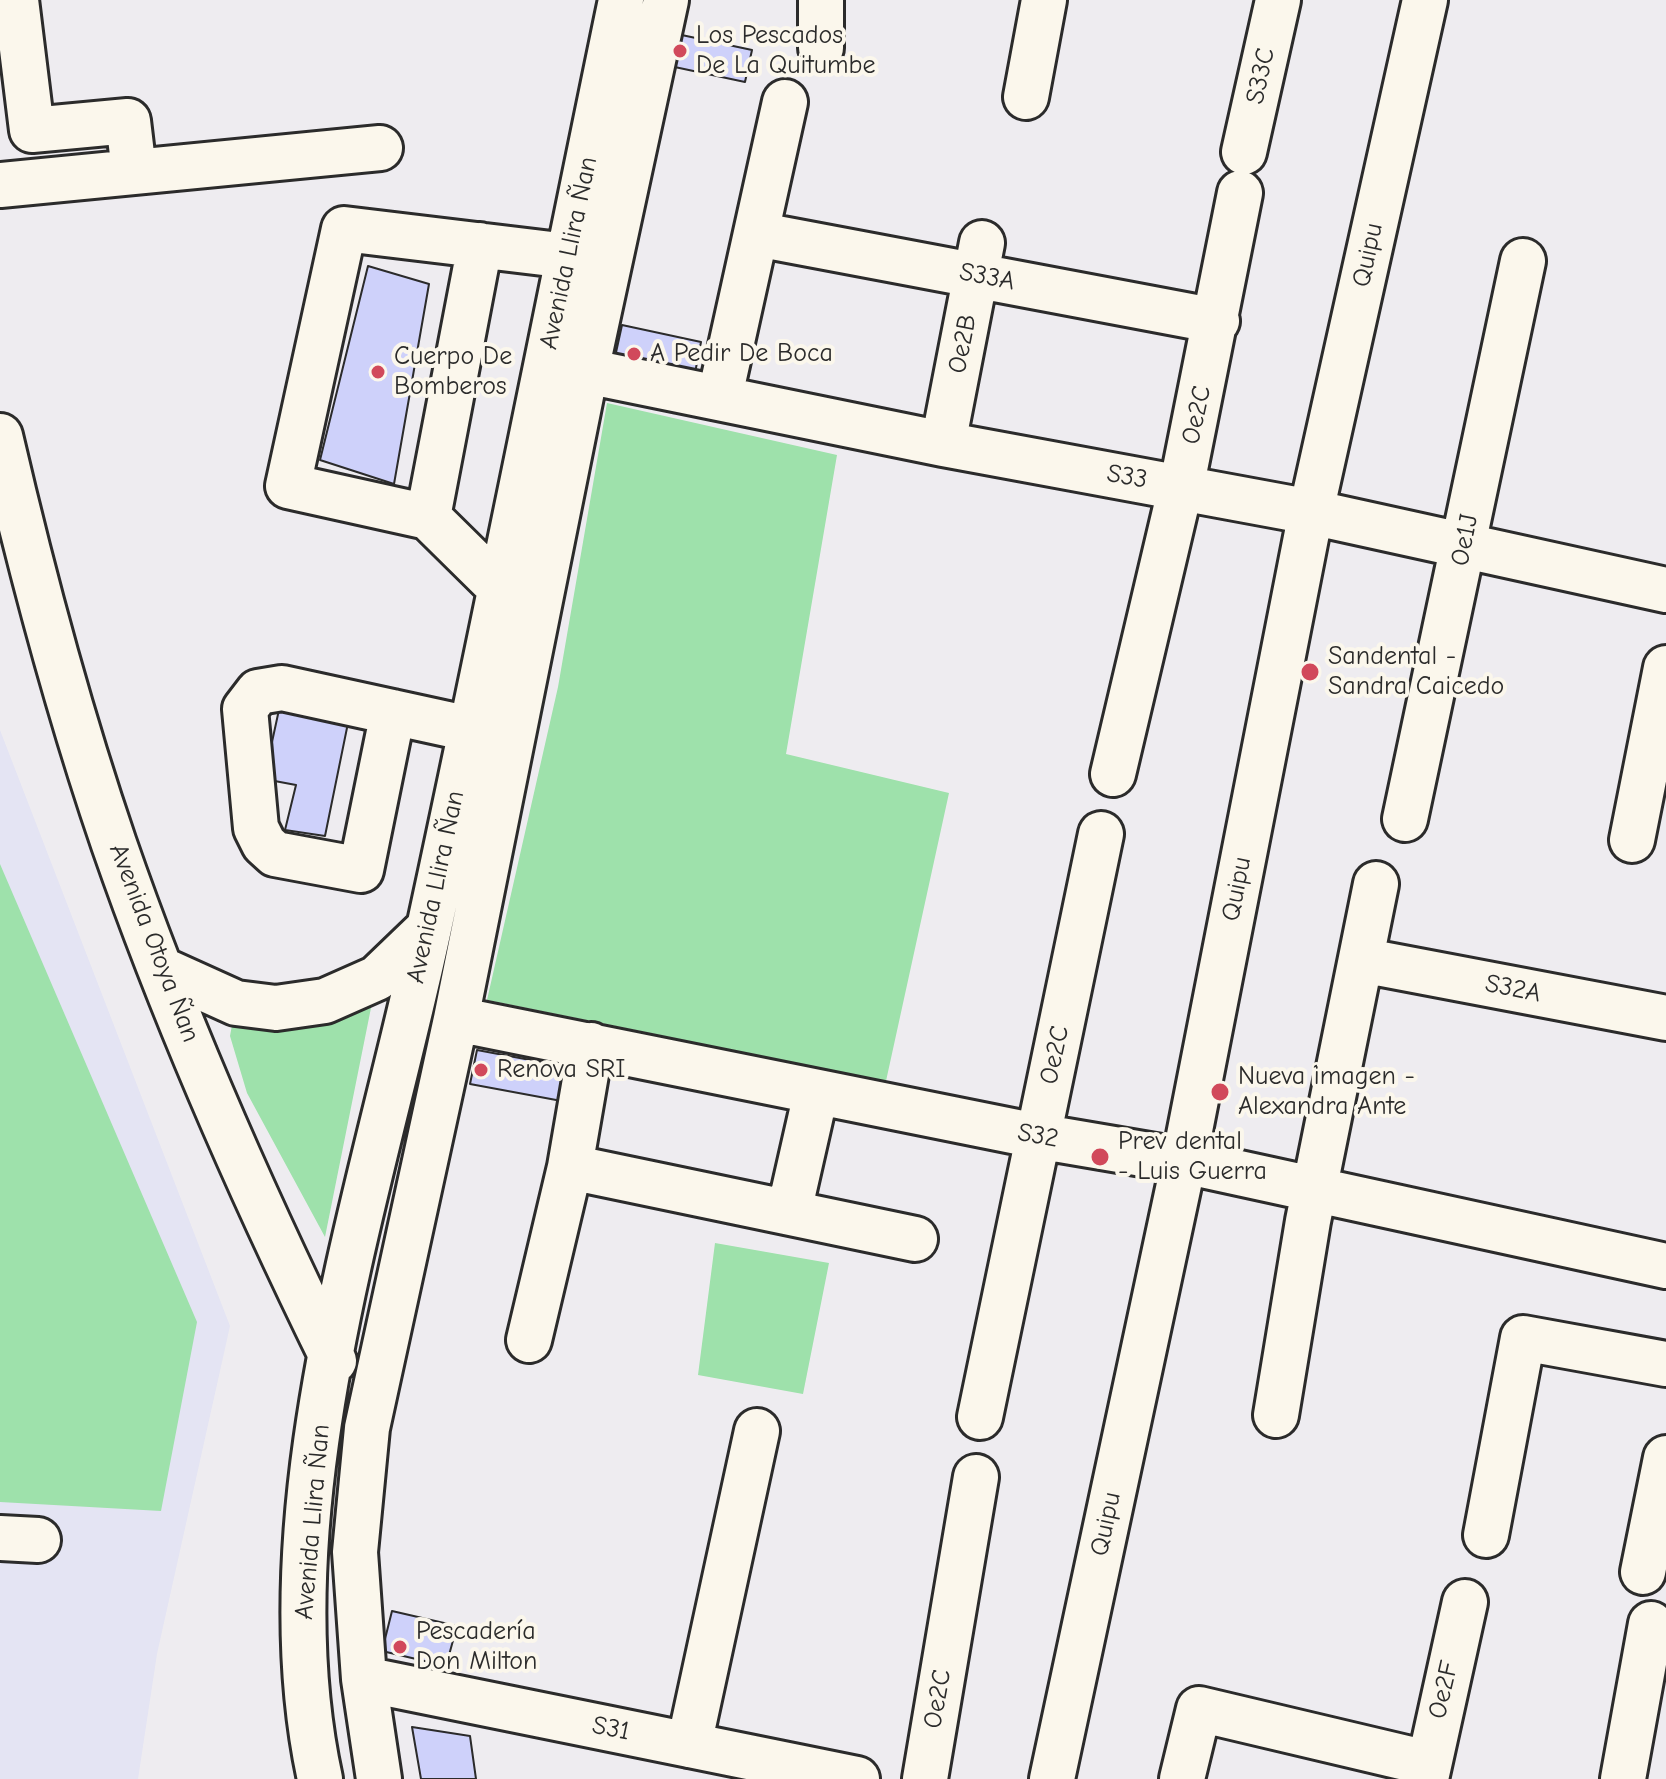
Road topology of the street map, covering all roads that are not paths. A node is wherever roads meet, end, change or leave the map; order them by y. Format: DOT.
graph roads {
  1 [pos="16,0"];
  2 [pos="621,0"];
  3 [pos="666,0"];
  4 [pos="821,0"];
  5 [pos="1044,0"];
  6 [pos="1278,0"];
  7 [pos="1425,0"];
  8 [pos="821,48"];
  9 [pos="1026,97"];
  10 [pos="785,102"];
  11 [pos="380,148"];
  12 [pos="134,171"];
  13 [pos="1242,173"];
  14 [pos="0,185"];
  15 [pos="756,234"];
  16 [pos="480,245"];
  17 [pos="979,259"];
  18 [pos="588,261"];
  19 [pos="1523,261"];
  20 [pos="1217,321"];
  21 [pos="586,371"];
  22 [pos="720,396"];
  23 [pos="0,436"];
  24 [pos="943,444"];
  25 [pos="1181,487"];
  26 [pos="1311,512"];
  27 [pos="428,517"];
  28 [pos="1463,548"];
  29 [pos="499,587"];
  30 [pos="1666,590"];
  31 [pos="1666,668"];
  32 [pos="393,712"];
  33 [pos="470,729"];
  34 [pos="1113,774"];
  35 [pos="1405,819"];
  36 [pos="1101,834"];
  37 [pos="1632,840"];
  38 [pos="1376,884"];
  39 [pos="429,928"];
  40 [pos="1361,960"];
  41 [pos="163,970"];
  42 [pos="1666,1018"];
  43 [pos="456,1019"];
  44 [pos="591,1045"];
  45 [pos="816,1093"];
  46 [pos="1037,1136"];
  47 [pos="1184,1161"];
  48 [pos="570,1167"];
  49 [pos="1315,1189"];
  50 [pos="789,1212"];
  51 [pos="915,1239"];
  52 [pos="1666,1266"];
  53 [pos="529,1340"];
  54 [pos="331,1354"];
  55 [pos="1666,1364"];
  56 [pos="1276,1415"];
  57 [pos="980,1417"];
  58 [pos="367,1428"];
  59 [pos="757,1431"];
  60 [pos="1666,1458"];
  61 [pos="976,1477"];
  62 [pos="1486,1535"];
  63 [pos="1643,1572"];
  64 [pos="1465,1602"];
  65 [pos="1651,1624"];
  66 [pos="364,1679"];
  67 [pos="689,1745"];
  68 [pos="1426,1771"];
  69 [pos="320,1779"];
  70 [pos="379,1779"];
  71 [pos="857,1779"];
  72 [pos="925,1779"];
  73 [pos="1052,1779"];
  74 [pos="1182,1779"];
  75 [pos="1623,1779"];
  1 -- 12 [label="street"];
  2 -- 18 [label="street, Avenida Llira Ñan"];
  3 -- 18 [label="street, Avenida Llira Ñan"];
  4 -- 8 [label="street"];
  5 -- 9 [label="street"];
  6 -- 13 [label="street, S33C"];
  7 -- 26 [label="street, Quipu"];
  10 -- 15 [label="street"];
  11 -- 12 [label="street"];
  12 -- 14 [label="street"];
  13 -- 20 [label="street, Oe2C"];
  15 -- 17 [label="street, S33A"];
  15 -- 22 [label="street"];
  16 -- 18 [label="street"];
  16 -- 27 [label="street"];
  16 -- 27 [label="street"];
  17 -- 20 [label="street, S33A"];
  17 -- 24 [label="street, Oe2B"];
  18 -- 21 [label="street, Avenida Llira Ñan"];
  18 -- 29 [label="street, Avenida Llira Ñan"];
  19 -- 28 [label="street, Oe1J"];
  20 -- 25 [label="street, Oe2C"];
  21 -- 22 [label="street, S33"];
  21 -- 43 [label="street, Avenida Llira Ñan"];
  22 -- 24 [label="street, S33"];
  23 -- 41 [label="street, Avenida Otoya Ñan"];
  24 -- 25 [label="street, S33"];
  25 -- 26 [label="street, S33"];
  25 -- 34 [label="street, Oe2C"];
  26 -- 28 [label="street, S33"];
  26 -- 47 [label="street, Quipu"];
  27 -- 29 [label="street"];
  28 -- 30 [label="street, S33"];
  28 -- 35 [label="street, Oe1J"];
  29 -- 33 [label="street, Avenida Llira Ñan"];
  31 -- 37 [label="street"];
  32 -- 32 [label="street"];
  32 -- 33 [label="street"];
  33 -- 39 [label="street, Avenida Llira Ñan"];
  36 -- 46 [label="street, Oe2C"];
  38 -- 40 [label="street"];
  39 -- 41 [label="street"];
  39 -- 54 [label="street, Avenida Llira Ñan"];
  40 -- 42 [label="street, S32A"];
  40 -- 49 [label="street"];
  41 -- 54 [label="street, Avenida Otoya Ñan"];
  43 -- 44 [label="street, S32"];
  43 -- 58 [label="street, Avenida Llira Ñan"];
  44 -- 45 [label="street, S32"];
  44 -- 48 [label="street"];
  45 -- 46 [label="street, S32"];
  45 -- 50 [label="street"];
  46 -- 47 [label="street, S32"];
  46 -- 57 [label="street, Oe2C"];
  47 -- 49 [label="street, S32"];
  47 -- 73 [label="street, Quipu"];
  48 -- 50 [label="street"];
  48 -- 53 [label="street"];
  49 -- 52 [label="street, S32"];
  49 -- 56 [label="street"];
  50 -- 51 [label="street"];
  54 -- 58 [label="street, Avenida Otoya Ñan"];
  54 -- 69 [label="street, Avenida Llira Ñan"];
  55 -- 62 [label="street"];
  58 -- 66 [label="street, Avenida Llira Ñan"];
  59 -- 67 [label="street"];
  60 -- 63 [label="street"];
  61 -- 72 [label="street, Oe2C"];
  64 -- 68 [label="street, Oe2F"];
  65 -- 75 [label="street"];
  66 -- 67 [label="street, S31"];
  66 -- 70 [label="street, Avenida Llira Ñan"];
  67 -- 71 [label="street, S31"];
  68 -- 74 [label="street"];
}
